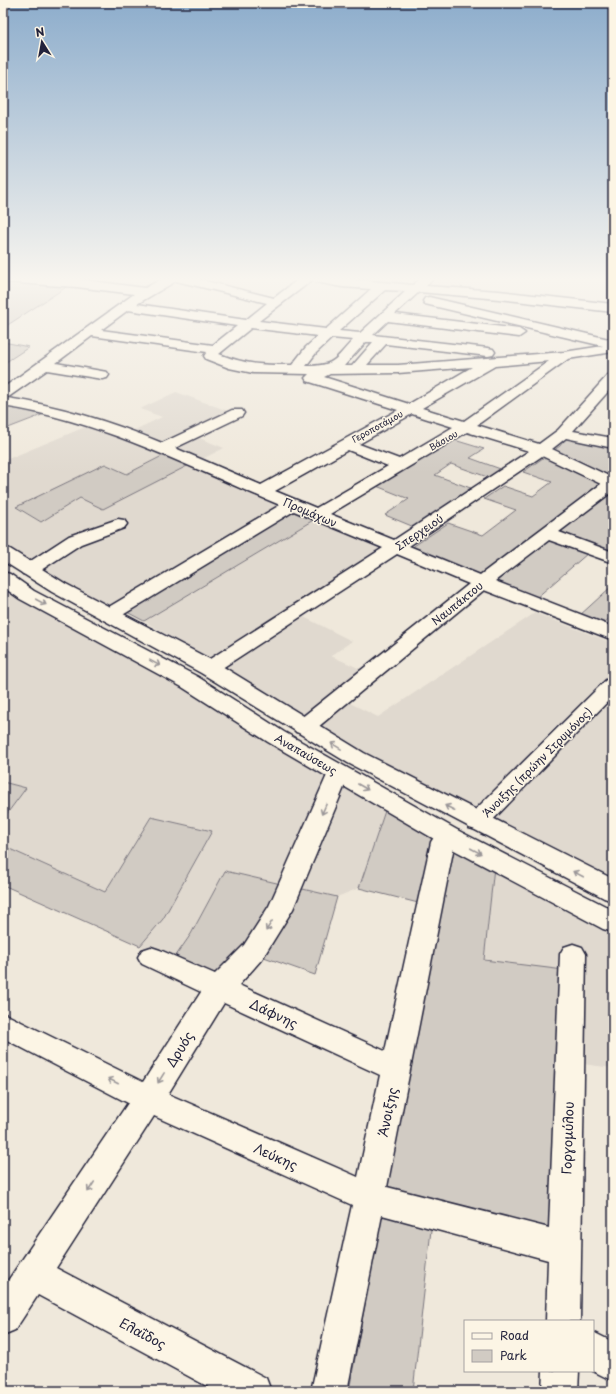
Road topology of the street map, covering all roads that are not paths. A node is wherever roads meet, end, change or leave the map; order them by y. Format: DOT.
graph roads {
  1 [pos="76,342"];
  2 [pos="151,342"];
  3 [pos="225,342"];
  4 [pos="320,342"];
  5 [pos="358,342"];
  6 [pos="380,342"];
  7 [pos="407,342"];
  8 [pos="573,342"];
  9 [pos="613,348"];
  10 [pos="461,349"];
  11 [pos="213,352"];
  12 [pos="566,356"];
  13 [pos="534,358"];
  14 [pos="493,361"];
  15 [pos="451,364"];
  16 [pos="44,366"];
  17 [pos="296,370"];
  18 [pos="328,370"];
  19 [pos="356,370"];
  20 [pos="102,375"];
  21 [pos="611,384"];
  22 [pos="3,395"];
  23 [pos="3,402"];
  24 [pos="409,408"];
  25 [pos="237,413"];
  26 [pos="466,426"];
  27 [pos="563,433"];
  28 [pos="613,443"];
  29 [pos="346,444"];
  30 [pos="161,449"];
  31 [pos="541,450"];
  32 [pos="401,465"];
  33 [pos="613,483"];
  34 [pos="261,492"];
  35 [pos="293,505"];
  36 [pos="316,515"];
  37 [pos="118,524"];
  38 [pos="546,533"];
  39 [pos="395,548"];
  40 [pos="613,558"];
  41 [pos="9,571"];
  42 [pos="481,583"];
  43 [pos="109,615"];
  44 [pos="613,634"];
  45 [pos="209,668"];
  46 [pos="613,684"];
  47 [pos="304,727"];
  48 [pos="339,773"];
  49 [pos="477,822"];
  50 [pos="450,837"];
  51 [pos="613,891"];
  52 [pos="613,922"];
  53 [pos="573,954"];
  54 [pos="151,957"];
  55 [pos="219,988"];
  56 [pos="3,1025"];
  57 [pos="396,1069"];
  58 [pos="148,1099"];
  59 [pos="369,1197"];
  60 [pos="563,1248"];
  61 [pos="33,1274"];
  62 [pos="3,1318"];
  63 [pos="563,1320"];
  64 [pos="594,1351"];
  65 [pos="613,1362"];
  66 [pos="561,1372"];
  67 [pos="253,1391"];
  68 [pos="329,1391"];
  69 [pos="560,1391"];
  1 -- 16 [label="street"];
  2 -- 11 [label="street"];
  3 -- 11 [label="street"];
  4 -- 17 [label="street"];
  5 -- 18 [label="street"];
  6 -- 19 [label="street"];
  7 -- 10 [label="street"];
  8 -- 12 [label="street"];
  9 -- 12 [label="street"];
  10 -- 13 [label="street"];
  10 -- 15 [label="street"];
  11 -- 17 [label="street"];
  12 -- 13 [label="street"];
  12 -- 26 [label="street, Βάσιου"];
  13 -- 14 [label="street"];
  14 -- 15 [label="street"];
  14 -- 24 [label="street, Γεροποτάμου"];
  15 -- 19 [label="street"];
  16 -- 20 [label="street"];
  16 -- 22 [label="street"];
  17 -- 18 [label="street"];
  18 -- 19 [label="street"];
  18 -- 24 [label="street"];
  21 -- 27 [label="street, Σπερχειού"];
  23 -- 30 [label="street, Προμάχων"];
  24 -- 26 [label="street"];
  24 -- 29 [label="street, Γεροποτάμου"];
  25 -- 30 [label="street"];
  26 -- 31 [label="street"];
  26 -- 32 [label="street, Βάσιου"];
  27 -- 28 [label="street"];
  27 -- 31 [label="street, Σπερχειού"];
  29 -- 32 [label="street"];
  29 -- 34 [label="street, Γεροποτάμου"];
  30 -- 34 [label="street, Προμάχων"];
  31 -- 33 [label="street"];
  31 -- 39 [label="street, Σπερχειού"];
  32 -- 36 [label="street, Βάσιου"];
  33 -- 38 [label="street, Ναυπάκτου"];
  34 -- 35 [label="street, Προμάχων"];
  35 -- 36 [label="street, Προμάχων"];
  35 -- 43 [label="street"];
  36 -- 39 [label="street, Προμάχων"];
  37 -- 41 [label="street"];
  38 -- 40 [label="street"];
  38 -- 42 [label="street, Ναυπάκτου"];
  39 -- 42 [label="street, Προμάχων"];
  39 -- 45 [label="street, Σπερχειού"];
  41 -- 43 [label="main road, Αναπαύσεως"];
  41 -- 48 [label="main road, Αναπαύσεως, one-way"];
  42 -- 44 [label="street, Προμάχων"];
  42 -- 47 [label="street, Ναυπάκτου"];
  43 -- 45 [label="main road, Αναπαύσεως"];
  45 -- 47 [label="main road, Αναπαύσεως"];
  46 -- 49 [label="street, Άνοιξης (πρώην Στρυμόνος)"];
  49 -- 47 [label="main road, Αναπαύσεως, one-way"];
  48 -- 50 [label="main road, Αναπαύσεως, one-way"];
  48 -- 55 [label="street, Δρυός, one-way"];
  51 -- 49 [label="main road, Αναπαύσεως, one-way"];
  50 -- 52 [label="main road, Αναπαύσεως, one-way"];
  50 -- 57 [label="street, Άνοιξης"];
  53 -- 60 [label="street, Γοργομύλου"];
  54 -- 55 [label="street, Δάφνης"];
  55 -- 57 [label="street, Δάφνης"];
  55 -- 58 [label="street, Δρυός, one-way"];
  58 -- 56 [label="street, Λεύκης, one-way"];
  57 -- 59 [label="street, Άνοιξης"];
  58 -- 59 [label="street, Λεύκης"];
  58 -- 61 [label="street, Δρυός, one-way"];
  59 -- 60 [label="street, Λεύκης"];
  59 -- 68 [label="street, Άνοιξης"];
  60 -- 63 [label="street, Γοργομύλου"];
  61 -- 62 [label="street, Δρυός"];
  61 -- 67 [label="street, Ελαΐδος"];
  64 -- 65 [label="street"];
  66 -- 69 [label="street"];
}
